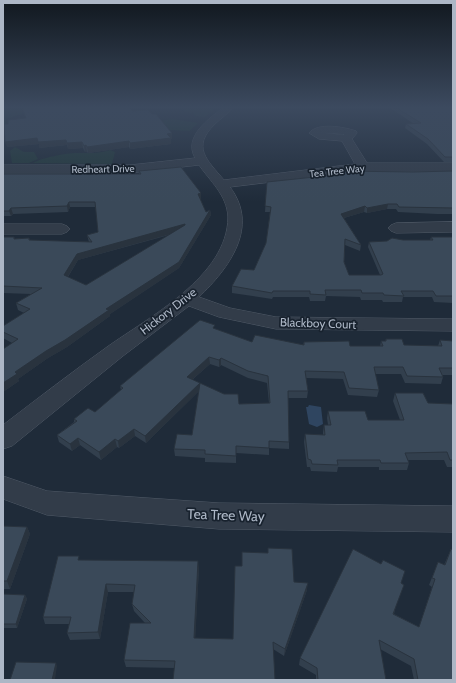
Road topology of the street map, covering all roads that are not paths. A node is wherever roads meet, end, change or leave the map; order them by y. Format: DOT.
graph roads {
  1 [pos="199,139"];
  2 [pos="347,139"];
  3 [pos="202,161"];
  4 [pos="363,167"];
  5 [pos="453,167"];
  6 [pos="3,169"];
  7 [pos="222,184"];
  8 [pos="453,227"];
  9 [pos="396,228"];
  10 [pos="3,229"];
  11 [pos="62,229"];
  12 [pos="186,299"];
  13 [pos="453,325"];
  14 [pos="3,439"];
  15 [pos="3,487"];
  16 [pos="453,519"];
  1 -- 3 [label="street, Hickory Drive"];
  2 -- 4 [label="street"];
  3 -- 6 [label="street, Redheart Drive"];
  3 -- 7 [label="street, Hickory Drive"];
  4 -- 5 [label="street, Tea Tree Way"];
  4 -- 7 [label="street, Tea Tree Way"];
  7 -- 12 [label="street, Hickory Drive"];
  8 -- 9 [label="street"];
  10 -- 11 [label="street"];
  12 -- 13 [label="street, Blackboy Court"];
  12 -- 14 [label="street, Hickory Drive"];
  15 -- 16 [label="street, Tea Tree Way"];
}
